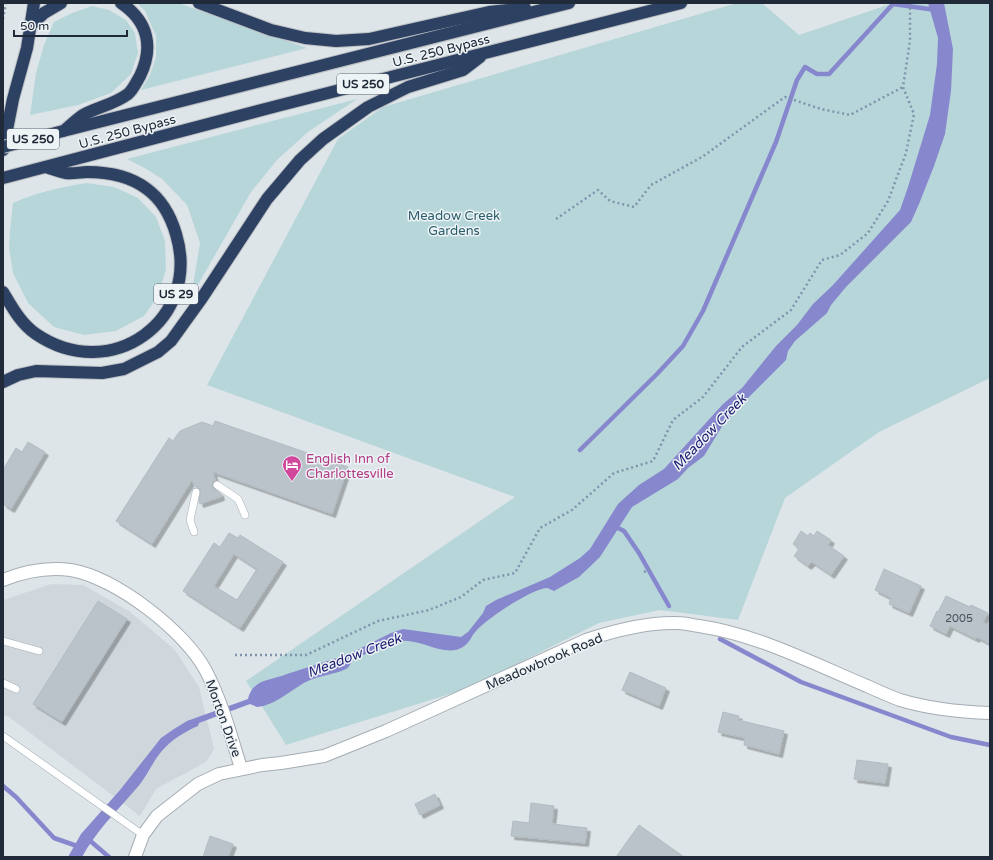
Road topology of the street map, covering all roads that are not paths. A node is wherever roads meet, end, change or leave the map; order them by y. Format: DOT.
graph roads {
  1 [pos="34,3"];
  2 [pos="61,3"];
  3 [pos="121,3"];
  4 [pos="199,3"];
  5 [pos="563,3"];
  6 [pos="569,3"];
  7 [pos="681,3"];
  8 [pos="31,25"];
  9 [pos="484,54"];
  10 [pos="63,131"];
  11 [pos="3,147"];
  12 [pos="3,150"];
  13 [pos="46,167"];
  14 [pos="3,178"];
  15 [pos="3,292"];
  16 [pos="3,382"];
  17 [pos="217,485"];
  18 [pos="196,492"];
  19 [pos="245,515"];
  20 [pos="194,532"];
  21 [pos="3,580"];
  22 [pos="3,641"];
  23 [pos="39,651"];
  24 [pos="3,683"];
  25 [pos="16,689"];
  26 [pos="990,713"];
  27 [pos="3,736"];
  28 [pos="241,768"];
  29 [pos="143,835"];
  30 [pos="135,857"];
  1 -- 8 [label="highway"];
  2 -- 8 [label="highway"];
  3 -- 10 [label="highway"];
  4 -- 5 [label="highway"];
  6 -- 10 [label="highway, U.S. 250 Bypass / US 250"];
  7 -- 9 [label="highway, U.S. 250 Bypass / US 250"];
  8 -- 12 [label="highway"];
  9 -- 13 [label="highway, U.S. 250 Bypass / US 250"];
  9 -- 16 [label="highway"];
  10 -- 11 [label="highway, US 250, bridge"];
  13 -- 14 [label="highway, U.S. 250 Bypass"];
  13 -- 15 [label="highway, US 29"];
  17 -- 19 [label="lane"];
  18 -- 20 [label="lane"];
  21 -- 28 [label="street, Morton Drive"];
  22 -- 23 [label="lane"];
  24 -- 25 [label="lane"];
  26 -- 28 [label="street, Meadowbrook Road"];
  27 -- 29 [label="lane"];
  28 -- 29 [label="street, Meadowbrook Road"];
  29 -- 30 [label="street, Meadowbrook Road"];
}
